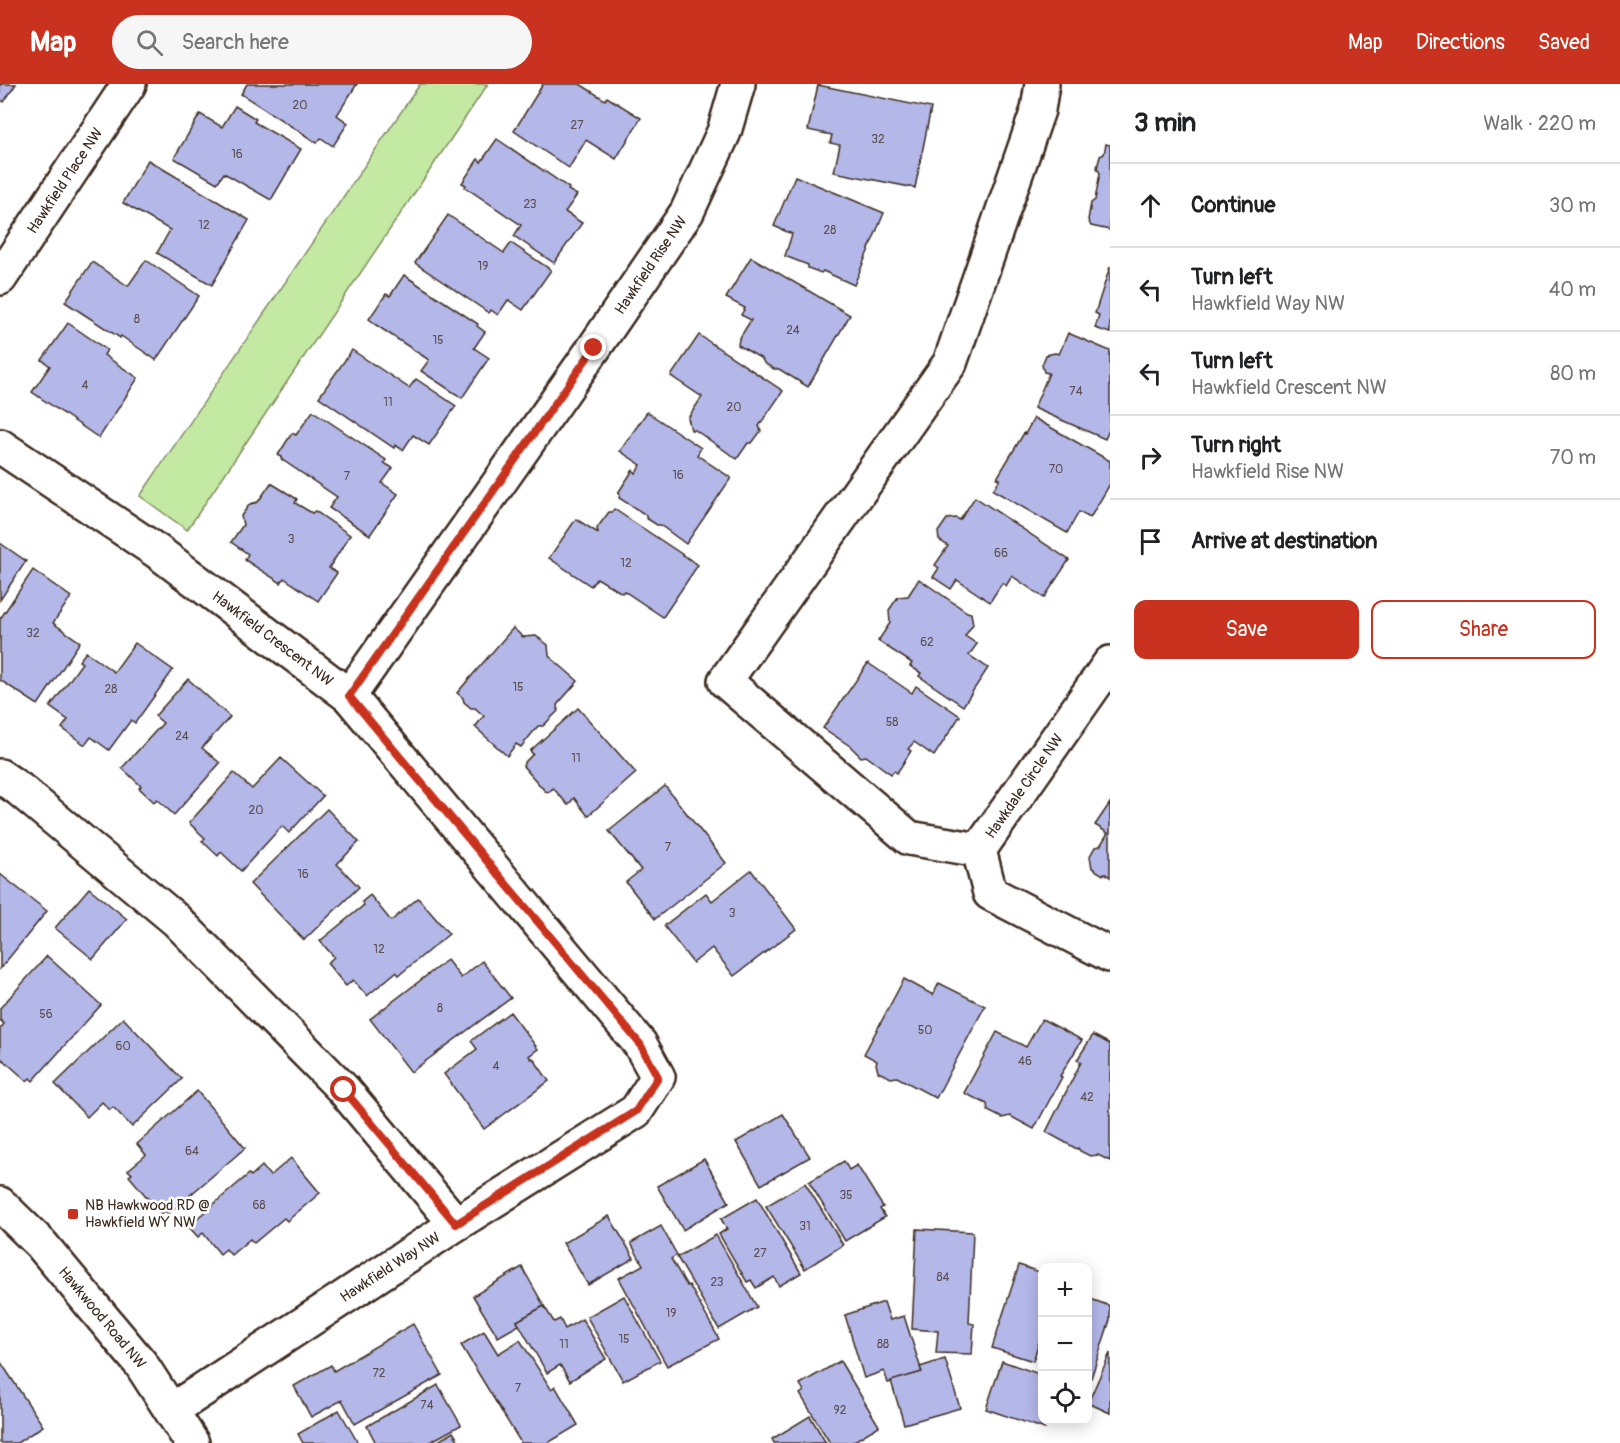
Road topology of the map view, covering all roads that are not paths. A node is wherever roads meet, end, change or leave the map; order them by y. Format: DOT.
graph roads {
  1 [pos="129,84"];
  2 [pos="738,84"];
  3 [pos="1042,84"];
  4 [pos="0,278"];
  5 [pos="0,446"];
  6 [pos="1110,663"];
  7 [pos="349,696"];
  8 [pos="0,776"];
  9 [pos="979,850"];
  10 [pos="1110,955"];
  11 [pos="658,1077"];
  12 [pos="0,1204"];
  13 [pos="456,1224"];
  14 [pos="172,1410"];
  15 [pos="192,1443"];
  1 -- 4 [label="street, Hawkfield Place NW"];
  2 -- 7 [label="street, Hawkfield Rise NW"];
  3 -- 9 [label="street"];
  5 -- 7 [label="street, Hawkfield Crescent NW"];
  6 -- 9 [label="street, Hawkdale Circle NW"];
  7 -- 11 [label="street, Hawkfield Crescent NW"];
  8 -- 13 [label="street"];
  9 -- 10 [label="street, Hawkdale Circle NW"];
  11 -- 13 [label="street, Hawkfield Way NW"];
  12 -- 14 [label="street, Hawkwood Road NW"];
  13 -- 14 [label="street, Hawkfield Way NW"];
  14 -- 15 [label="street, Hawkwood Road NW"];
}
